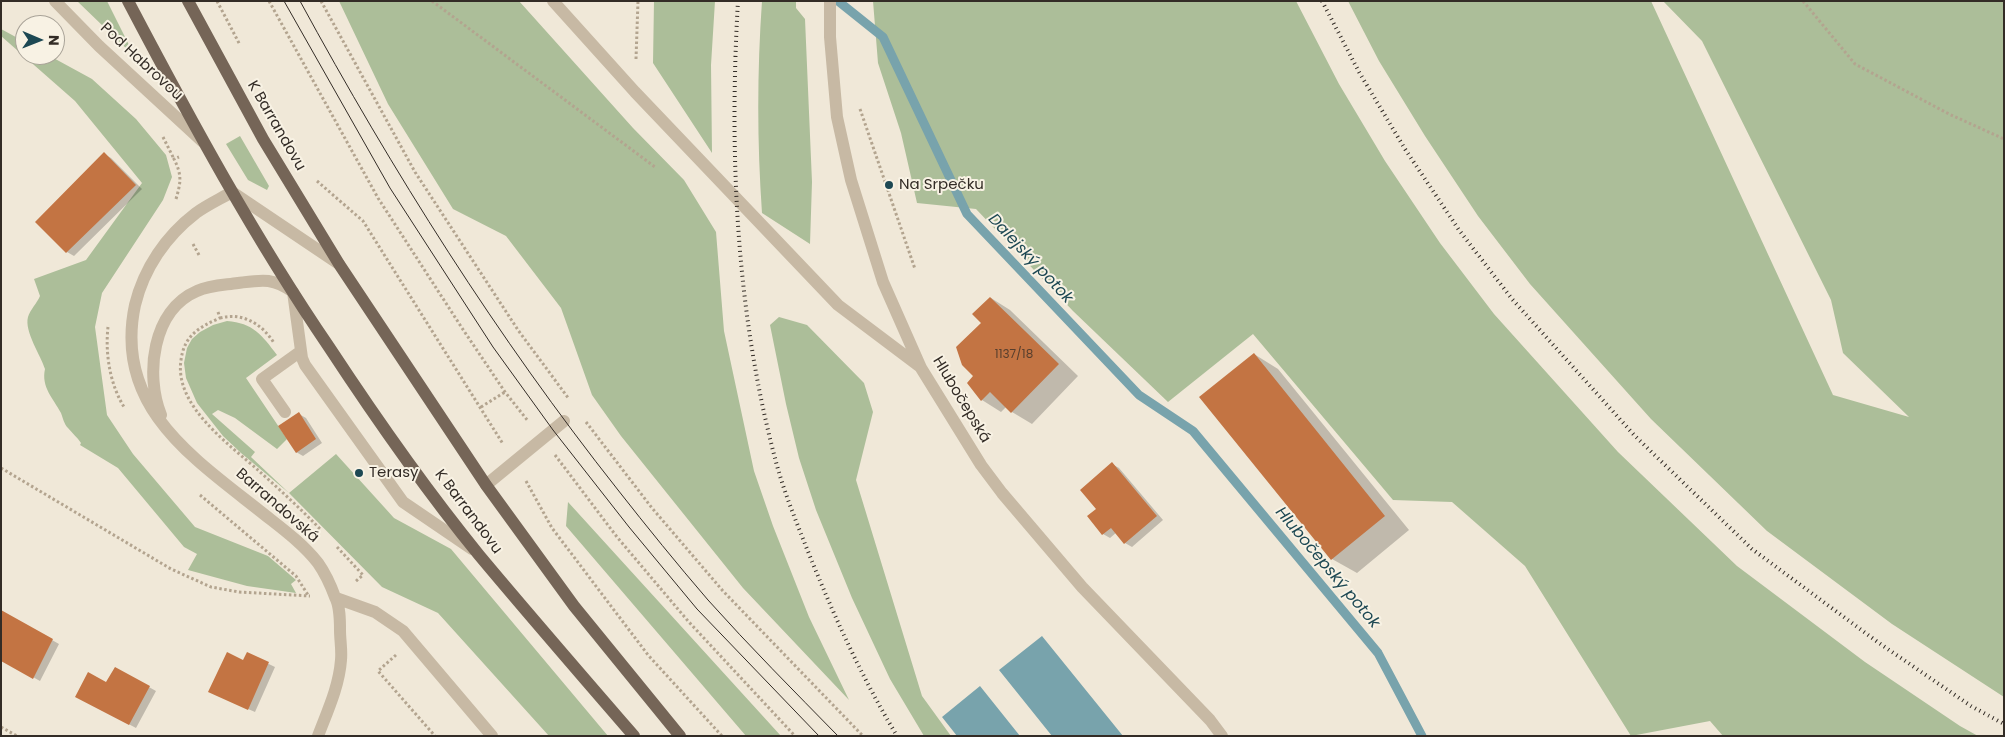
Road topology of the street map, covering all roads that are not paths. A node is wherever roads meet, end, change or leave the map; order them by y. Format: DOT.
graph roads {
  1 [pos="55,1"];
  2 [pos="128,1"];
  3 [pos="188,1"];
  4 [pos="553,1"];
  5 [pos="830,1"];
  6 [pos="205,144"];
  7 [pos="232,192"];
  8 [pos="339,264"];
  9 [pos="293,292"];
  10 [pos="301,351"];
  11 [pos="922,368"];
  12 [pos="285,412"];
  13 [pos="564,421"];
  14 [pos="170,433"];
  15 [pos="486,485"];
  16 [pos="478,553"];
  17 [pos="336,598"];
  18 [pos="318,736"];
  19 [pos="492,736"];
  20 [pos="634,736"];
  21 [pos="680,736"];
  22 [pos="1222,736"];
  1 -- 6 [label="street, Pod Habrovou"];
  2 -- 6 [label="main road, K Barrandovu"];
  3 -- 8 [label="main road, K Barrandovu"];
  4 -- 11 [label="street"];
  5 -- 11 [label="street, Hlubočepská"];
  6 -- 7 [label="main road, K Barrandovu"];
  7 -- 8 [label="street, K Barrandovu"];
  7 -- 9 [label="main road, K Barrandovu"];
  7 -- 14 [label="street, Barrandovská"];
  8 -- 15 [label="main road, K Barrandovu"];
  9 -- 10 [label="street"];
  9 -- 14 [label="street, Barrandovská"];
  9 -- 16 [label="main road, K Barrandovu"];
  10 -- 12 [label="street"];
  10 -- 16 [label="street"];
  11 -- 22 [label="street, Hlubočepská"];
  13 -- 15 [label="street"];
  14 -- 17 [label="street, Barrandovská"];
  15 -- 21 [label="main road, K Barrandovu"];
  16 -- 20 [label="main road, K Barrandovu"];
  17 -- 18 [label="street, Barrandovská"];
  17 -- 19 [label="street"];
}
